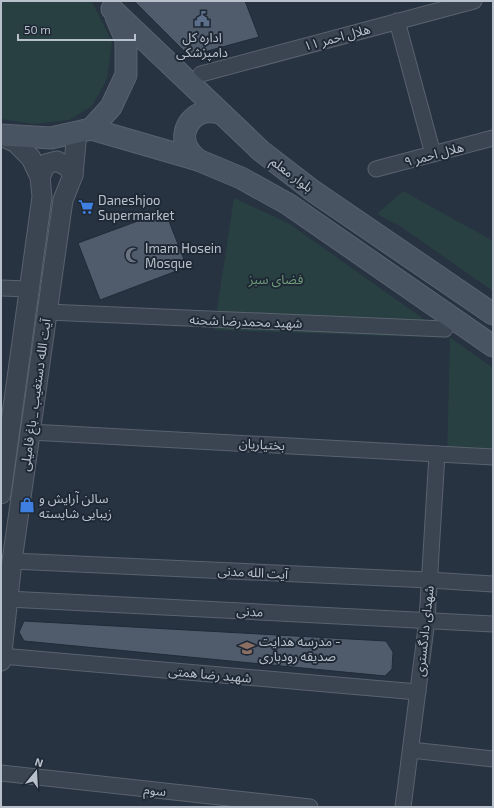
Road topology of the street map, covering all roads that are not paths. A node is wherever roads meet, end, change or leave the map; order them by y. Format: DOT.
graph roads {
  1 [pos="474,1"];
  2 [pos="109,5"];
  3 [pos="397,21"];
  4 [pos="201,74"];
  5 [pos="222,114"];
  6 [pos="84,130"];
  7 [pos="1,136"];
  8 [pos="493,138"];
  9 [pos="433,154"];
  10 [pos="198,160"];
  11 [pos="376,169"];
  12 [pos="72,175"];
  13 [pos="40,177"];
  14 [pos="1,288"];
  15 [pos="29,289"];
  16 [pos="47,312"];
  17 [pos="493,314"];
  18 [pos="445,329"];
  19 [pos="493,346"];
  20 [pos="5,428"];
  21 [pos="30,432"];
  22 [pos="437,454"];
  23 [pos="493,456"];
  24 [pos="1,494"];
  25 [pos="12,561"];
  26 [pos="429,580"];
  27 [pos="493,584"];
  28 [pos="8,599"];
  29 [pos="427,620"];
  30 [pos="493,624"];
  31 [pos="2,656"];
  32 [pos="1,661"];
  33 [pos="418,692"];
  34 [pos="411,750"];
  35 [pos="493,759"];
  36 [pos="1,773"];
  37 [pos="310,807"];
  38 [pos="404,807"];
  1 -- 3 [label="street, هلال احمر ۱۱"];
  2 -- 5 [label="main road, بلوار معلم"];
  2 -- 6 [label="main road"];
  3 -- 4 [label="street, هلال احمر ۱۱"];
  3 -- 9 [label="street"];
  5 -- 10 [label="main road"];
  5 -- 17 [label="main road, بلوار معلم"];
  6 -- 7 [label="main road"];
  6 -- 10 [label="main road, بلوار معلم"];
  6 -- 12 [label="street, آیت الله دستغیب _ باغ فامیلی"];
  7 -- 13 [label="street, آیت الله دستغیب _ باغ فامیلی"];
  8 -- 9 [label="street, هلال احمر ۹"];
  9 -- 11 [label="street, هلال احمر ۹"];
  10 -- 19 [label="main road, بلوار معلم"];
  12 -- 13 [label="street"];
  12 -- 16 [label="street, آیت الله دستغیب _ باغ فامیلی"];
  13 -- 15 [label="street, آیت الله دستغیب _ باغ فامیلی"];
  14 -- 15 [label="street"];
  15 -- 20 [label="street, آیت الله دستغیب _ باغ فامیلی"];
  16 -- 18 [label="street, شهید محمدرضا شحنه"];
  16 -- 21 [label="street, آیت الله دستغیب _ باغ فامیلی"];
  20 -- 24 [label="street, آیت الله دستغیب _ باغ فامیلی"];
  21 -- 22 [label="street, بختیاریان"];
  21 -- 25 [label="street, آیت الله دستغیب _ باغ فامیلی"];
  22 -- 23 [label="street, بختیاریان"];
  22 -- 26 [label="street, شهدای دادگستری"];
  25 -- 26 [label="street, آیت الله مدنی"];
  25 -- 28 [label="street, آیت الله دستغیب _ باغ فامیلی"];
  26 -- 27 [label="street, آیت الله مدنی"];
  26 -- 29 [label="street, شهدای دادگستری"];
  28 -- 29 [label="street, مدنی"];
  28 -- 31 [label="street, آیت الله دستغیب _ باغ فامیلی"];
  29 -- 30 [label="street, مدنی"];
  29 -- 33 [label="street, شهدای دادگستری"];
  31 -- 32 [label="street, آیت الله دستغیب _ باغ فامیلی"];
  31 -- 33 [label="street, شهید رضا همتی"];
  33 -- 34 [label="street, شهدای دادگستری"];
  34 -- 35 [label="street"];
  34 -- 38 [label="street, شهدای دادگستری"];
  36 -- 37 [label="street, سوم"];
}
